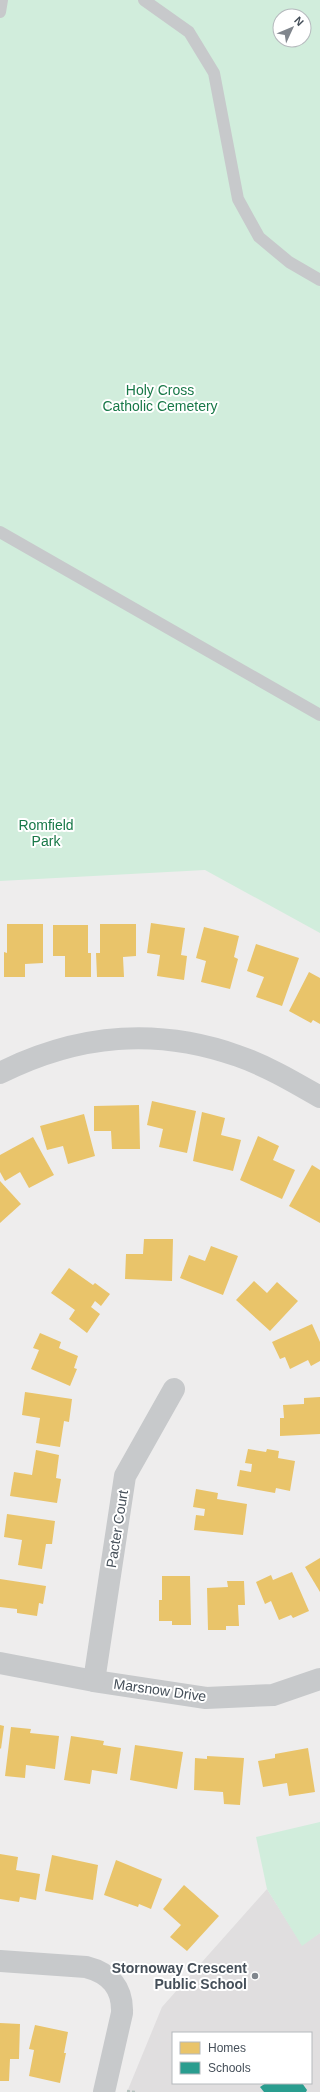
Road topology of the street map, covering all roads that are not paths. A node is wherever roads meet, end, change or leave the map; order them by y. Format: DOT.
graph roads {
  1 [pos="2,0"];
  2 [pos="144,0"];
  3 [pos="0,12"];
  4 [pos="320,280"];
  5 [pos="0,532"];
  6 [pos="320,715"];
  7 [pos="0,1073"];
  8 [pos="320,1097"];
  9 [pos="174,1389"];
  10 [pos="0,1663"];
  11 [pos="320,1679"];
  12 [pos="94,1681"];
  13 [pos="0,1961"];
  14 [pos="104,2092"];
  1 -- 3 [label="lane"];
  2 -- 4 [label="lane"];
  5 -- 6 [label="lane"];
  7 -- 8 [label="street"];
  9 -- 12 [label="street, Pacter Court"];
  10 -- 12 [label="street, Marsnow Drive"];
  11 -- 12 [label="street, Marsnow Drive"];
  13 -- 14 [label="street"];
}
